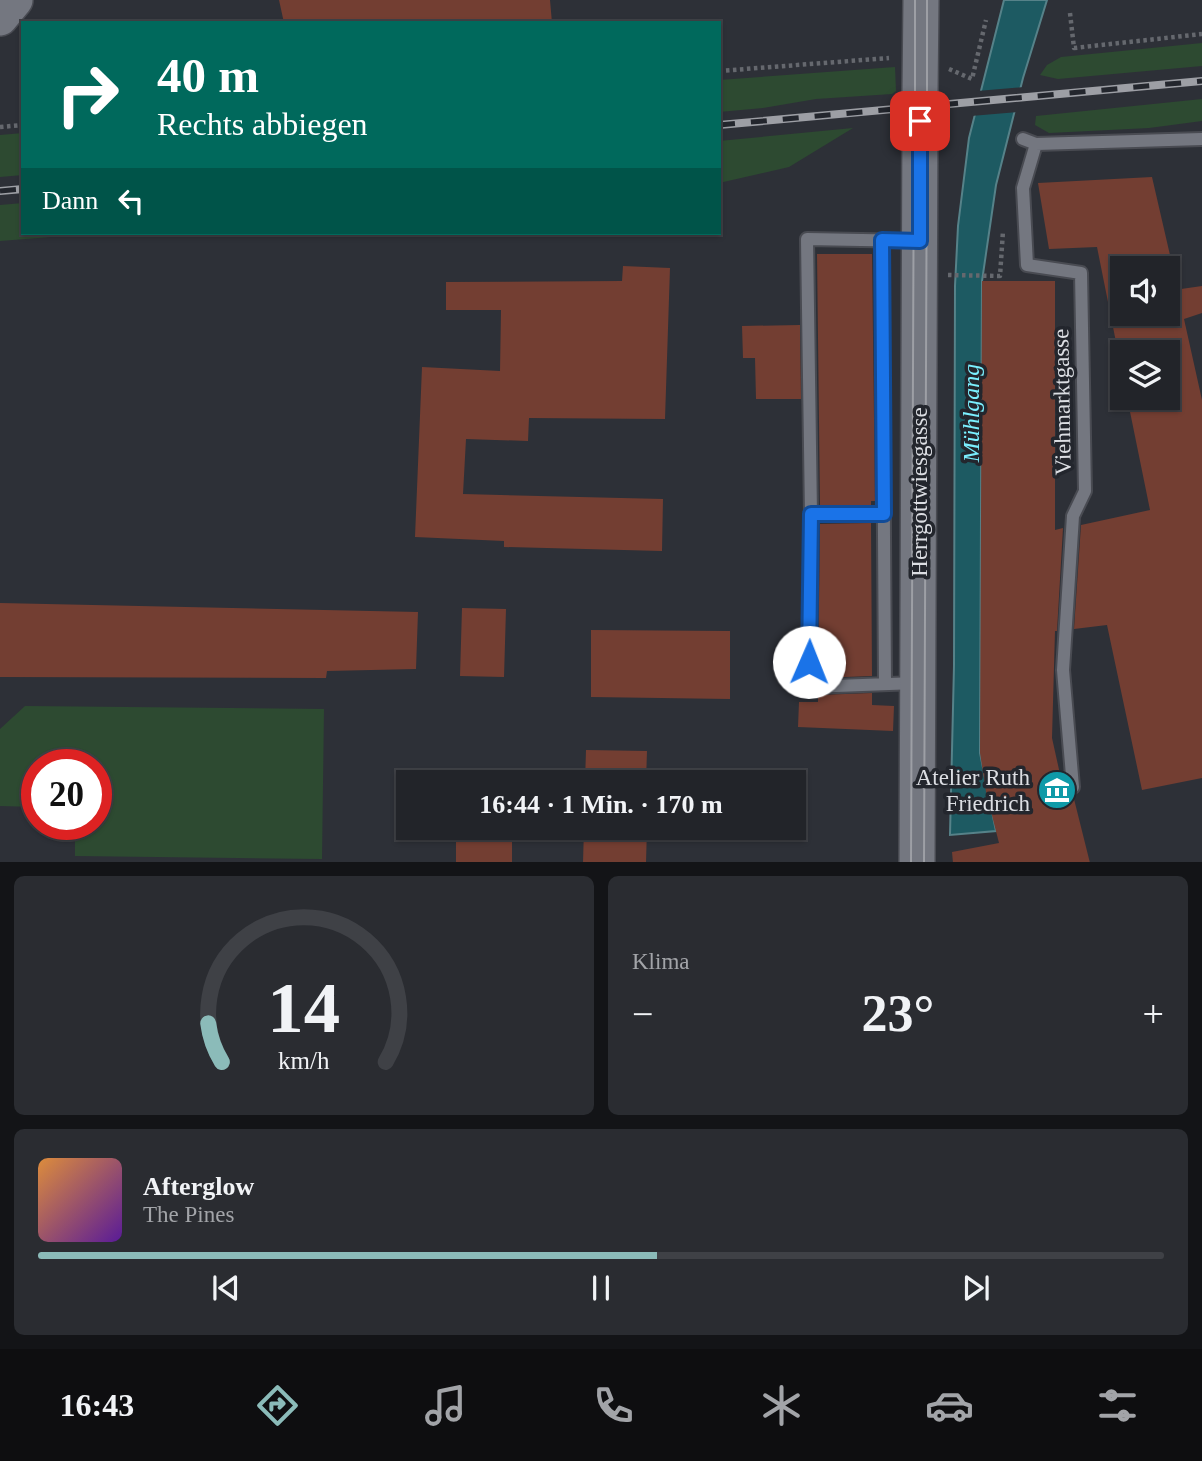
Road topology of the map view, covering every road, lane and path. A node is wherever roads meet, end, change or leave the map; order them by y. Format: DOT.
graph roads {
  1 [pos="15,0"];
  2 [pos="921,0"];
  3 [pos="1070,13"];
  4 [pos="0,18"];
  5 [pos="986,20"];
  6 [pos="1202,34"];
  7 [pos="892,58"];
  8 [pos="721,71"];
  9 [pos="972,79"];
  10 [pos="21,125"];
  11 [pos="0,127"];
  12 [pos="1023,139"];
  13 [pos="1202,139"];
  14 [pos="1036,144"];
  15 [pos="1003,226"];
  16 [pos="882,240"];
  17 [pos="909,241"];
  18 [pos="955,275"];
  19 [pos="811,514"];
  20 [pos="884,514"];
  21 [pos="901,684"];
  22 [pos="1073,788"];
  23 [pos="917,862"];
  1 -- 4 [label="main road"];
  2 -- 17 [label="main road, Herrgottwiesgasse"];
  3 -- 6 [label="path"];
  5 -- 9 [label="path"];
  7 -- 8 [label="path"];
  10 -- 11 [label="path"];
  12 -- 14 [label="lane"];
  13 -- 14 [label="lane"];
  14 -- 22 [label="lane, Viehmarktgasse"];
  15 -- 18 [label="path"];
  16 -- 17 [label="lane"];
  16 -- 19 [label="lane"];
  16 -- 20 [label="lane"];
  17 -- 21 [label="main road, Herrgottwiesgasse"];
  19 -- 20 [label="lane"];
  19 -- 21 [label="lane"];
  20 -- 21 [label="lane"];
  21 -- 23 [label="main road, Herrgottwiesgasse"];
}
